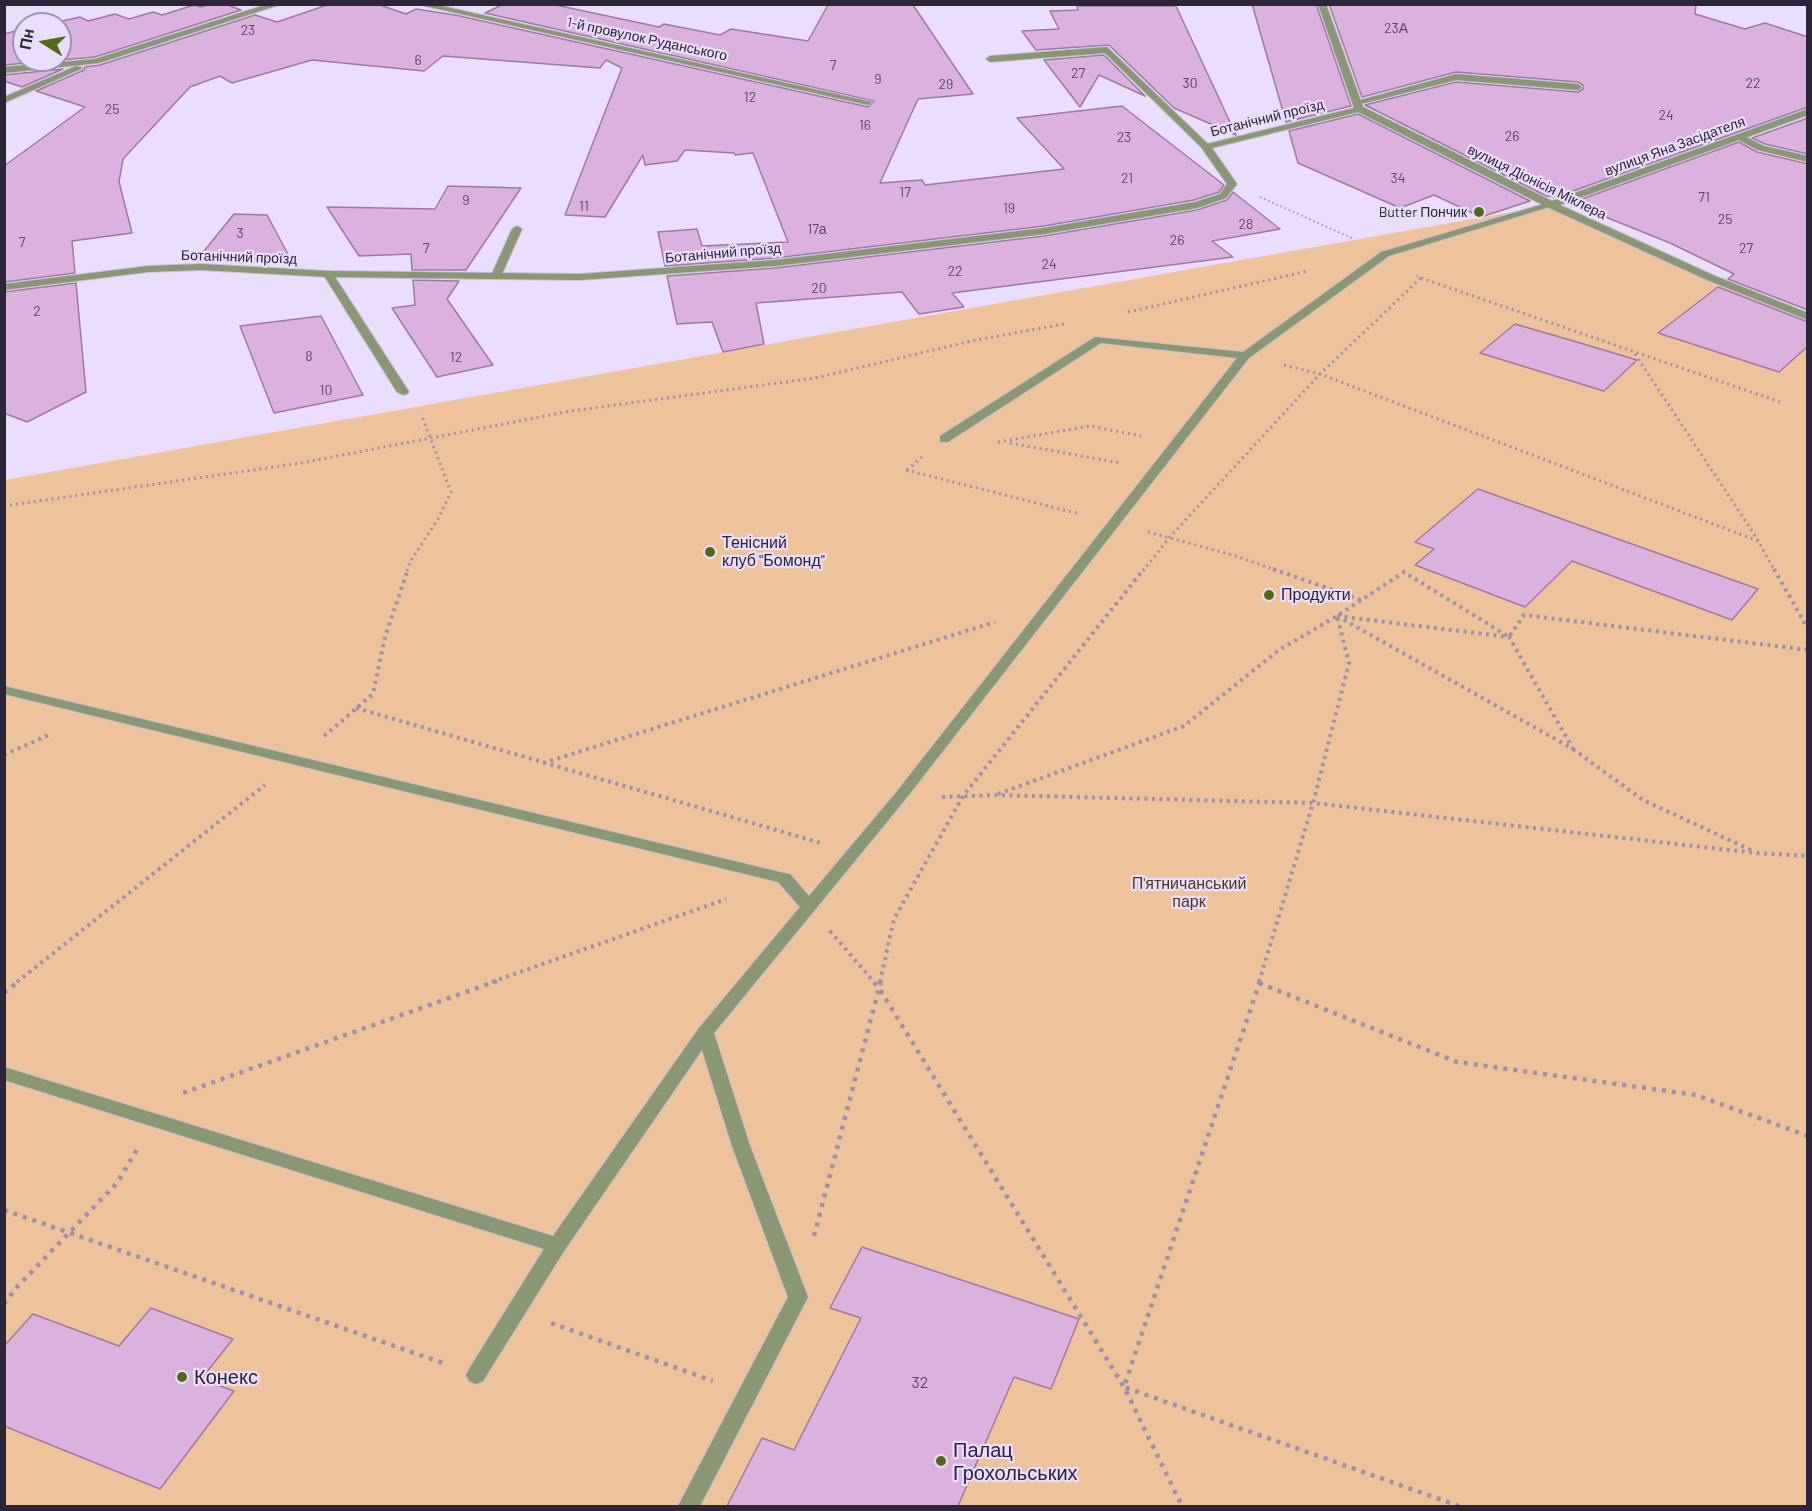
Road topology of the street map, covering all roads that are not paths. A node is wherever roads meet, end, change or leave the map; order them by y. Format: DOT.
graph roads {
  1 [pos="278,4"];
  2 [pos="420,4"];
  3 [pos="1322,4"];
  4 [pos="990,59"];
  5 [pos="96,61"];
  6 [pos="4,70"];
  7 [pos="1578,87"];
  8 [pos="4,100"];
  9 [pos="868,102"];
  10 [pos="1358,106"];
  11 [pos="1808,112"];
  12 [pos="1740,136"];
  13 [pos="1206,147"];
  14 [pos="1808,159"];
  15 [pos="1551,205"];
  16 [pos="517,229"];
  17 [pos="328,274"];
  18 [pos="496,276"];
  19 [pos="4,287"];
  20 [pos="1808,317"];
  21 [pos="1245,356"];
  22 [pos="404,392"];
  23 [pos="944,439"];
  24 [pos="4,690"];
  25 [pos="808,906"];
  26 [pos="705,1032"];
  27 [pos="4,1073"];
  28 [pos="557,1245"];
  29 [pos="476,1375"];
  30 [pos="689,1506"];
  1 -- 5 [label="street"];
  2 -- 9 [label="street, 1-й провулок Руданського"];
  3 -- 10 [label="street"];
  4 -- 13 [label="street"];
  5 -- 6 [label="street"];
  5 -- 8 [label="street"];
  7 -- 10 [label="street, Ботанічний проїзд"];
  10 -- 13 [label="street, Ботанічний проїзд"];
  10 -- 15 [label="street, вулиця Діонісія Міклера"];
  11 -- 12 [label="street, вулиця Яна Засідателя"];
  12 -- 14 [label="street"];
  12 -- 15 [label="street, вулиця Яна Засідателя"];
  13 -- 18 [label="street, Ботанічний проїзд"];
  15 -- 20 [label="street, вулиця Діонісія Міклера"];
  15 -- 21 [label="street, вулиця Яна Засідателя"];
  16 -- 18 [label="street"];
  17 -- 18 [label="street, Ботанічний проїзд"];
  17 -- 19 [label="street, Ботанічний проїзд"];
  17 -- 22 [label="street"];
  21 -- 23 [label="street"];
  21 -- 25 [label="street, вулиця Яна Засідателя"];
  24 -- 25 [label="street"];
  25 -- 26 [label="street, вулиця Яна Засідателя"];
  26 -- 28 [label="street, вулиця Яна Засідателя"];
  26 -- 30 [label="street"];
  27 -- 28 [label="street"];
  28 -- 29 [label="street, вулиця Яна Засідателя"];
}
